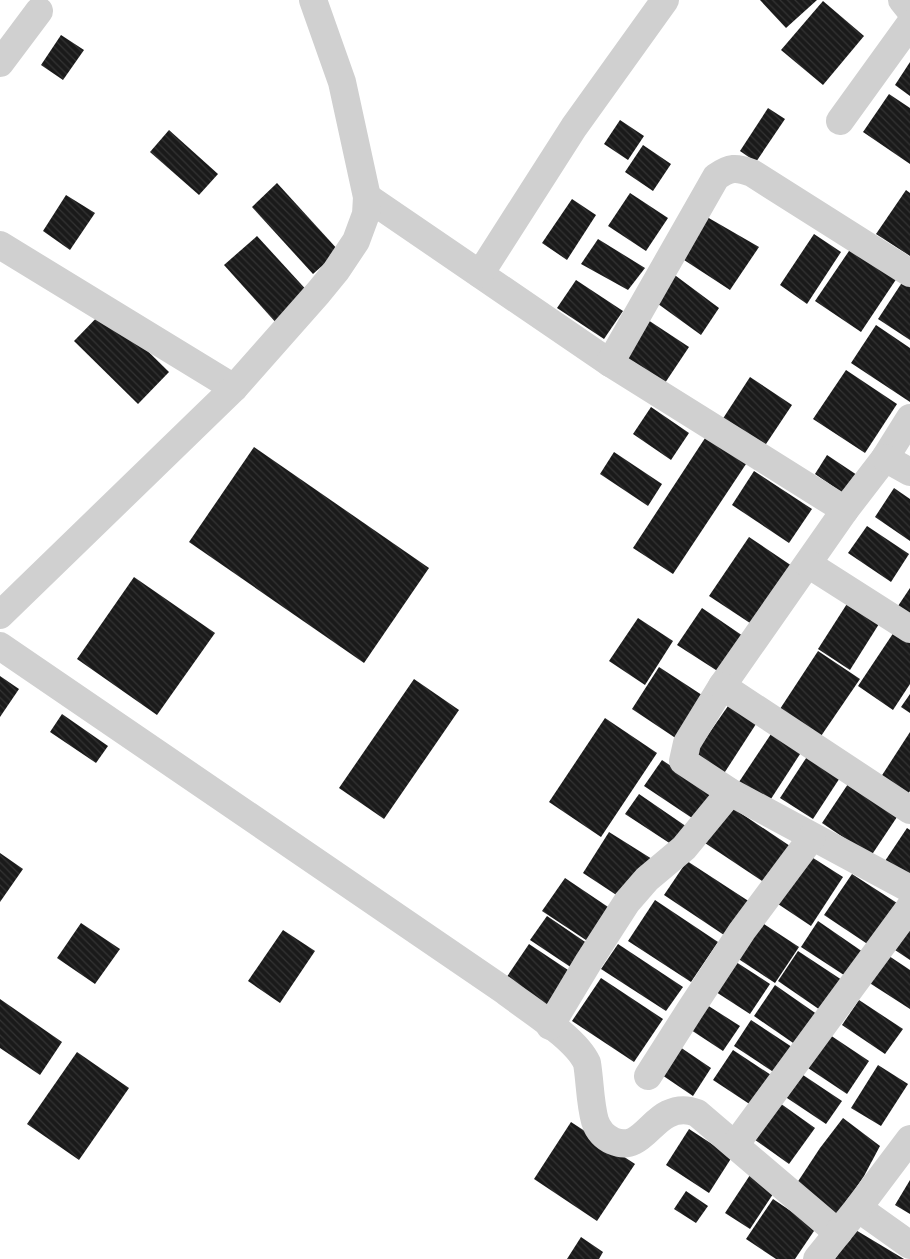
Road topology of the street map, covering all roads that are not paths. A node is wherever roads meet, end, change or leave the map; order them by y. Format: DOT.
graph roads {
  1 [pos="313,0"];
  2 [pos="665,0"];
  3 [pos="902,0"];
  4 [pos="910,10"];
  5 [pos="38,11"];
  6 [pos="910,24"];
  7 [pos="0,63"];
  8 [pos="840,121"];
  9 [pos="367,197"];
  10 [pos="0,245"];
  11 [pos="910,273"];
  12 [pos="480,274"];
  13 [pos="610,363"];
  14 [pos="234,388"];
  15 [pos="910,418"];
  16 [pos="885,458"];
  17 [pos="910,472"];
  18 [pos="845,510"];
  19 [pos="808,564"];
  20 [pos="0,615"];
  21 [pos="910,629"];
  22 [pos="0,646"];
  23 [pos="722,686"];
  24 [pos="730,792"];
  25 [pos="910,810"];
  26 [pos="812,837"];
  27 [pos="910,889"];
  28 [pos="910,907"];
  29 [pos="550,1026"];
  30 [pos="648,1076"];
  31 [pos="910,1139"];
  32 [pos="735,1144"];
  33 [pos="858,1208"];
  34 [pos="838,1233"];
  35 [pos="910,1245"];
  36 [pos="817,1259"];
  1 -- 9 [label="street"];
  2 -- 12 [label="street"];
  3 -- 4 [label="street"];
  5 -- 7 [label="street"];
  6 -- 8 [label="street"];
  9 -- 12 [label="street"];
  9 -- 14 [label="street"];
  10 -- 14 [label="street"];
  11 -- 13 [label="street"];
  12 -- 13 [label="street"];
  13 -- 18 [label="street"];
  14 -- 20 [label="street"];
  15 -- 16 [label="street"];
  16 -- 17 [label="street"];
  16 -- 18 [label="street"];
  18 -- 19 [label="street"];
  19 -- 21 [label="street"];
  19 -- 23 [label="street"];
  22 -- 29 [label="street"];
  23 -- 24 [label="street"];
  23 -- 25 [label="street"];
  24 -- 26 [label="street"];
  24 -- 29 [label="street"];
  26 -- 27 [label="street"];
  26 -- 30 [label="street"];
  28 -- 32 [label="street"];
  29 -- 32 [label="street"];
  31 -- 33 [label="street"];
  32 -- 34 [label="street"];
  33 -- 34 [label="street"];
  33 -- 35 [label="street"];
  34 -- 36 [label="street"];
}
